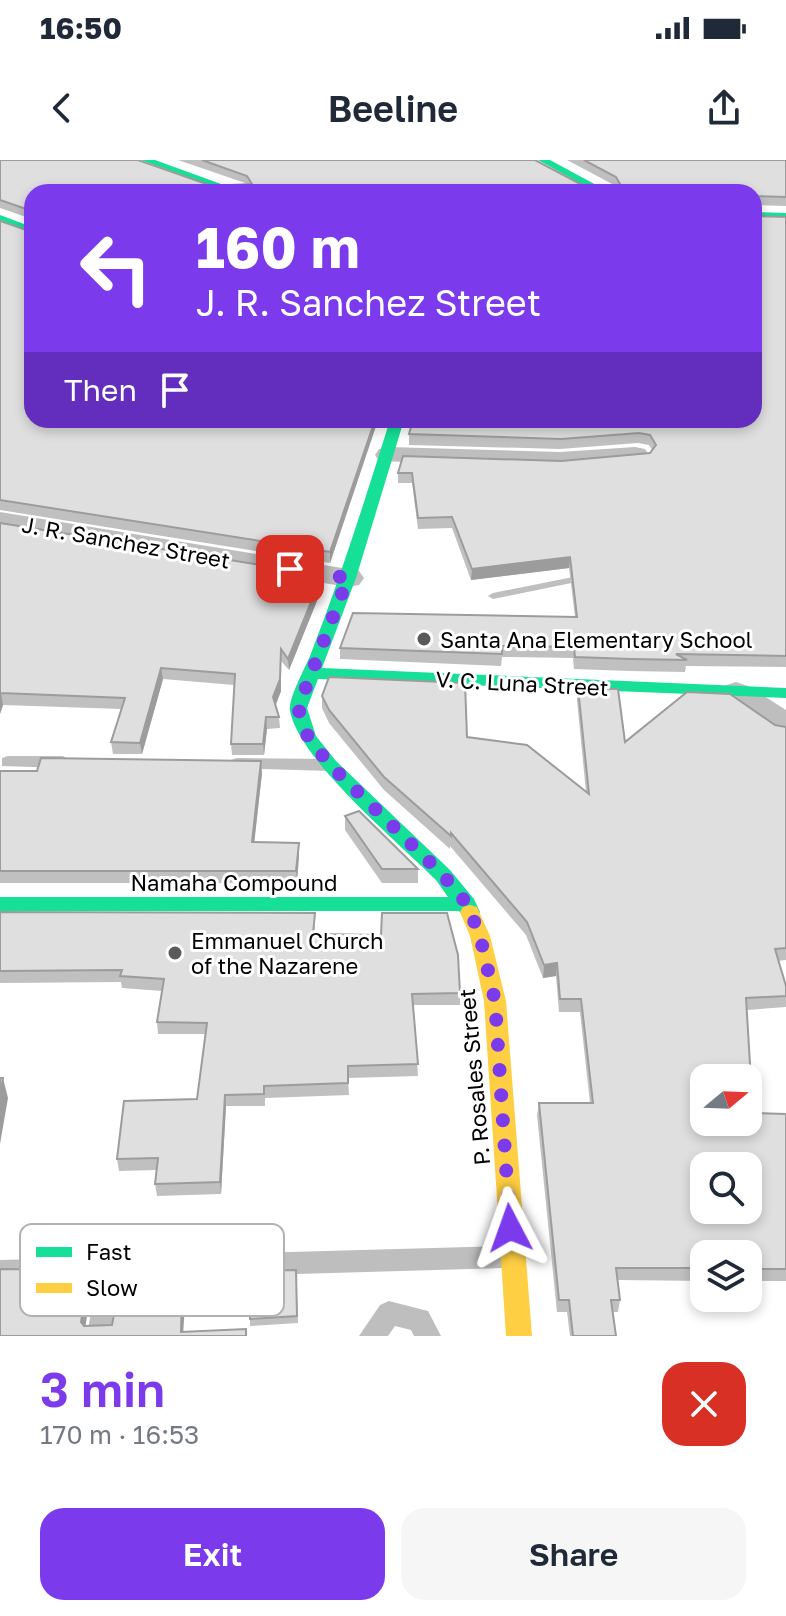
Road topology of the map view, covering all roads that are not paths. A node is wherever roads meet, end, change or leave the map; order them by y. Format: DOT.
graph roads {
  1 [pos="146,160"];
  2 [pos="543,160"];
  3 [pos="215,184"];
  4 [pos="589,184"];
  5 [pos="762,215"];
  6 [pos="786,216"];
  7 [pos="0,218"];
  8 [pos="24,228"];
  9 [pos="395,428"];
  10 [pos="638,454"];
  11 [pos="389,455"];
  12 [pos="0,521"];
  13 [pos="348,578"];
  14 [pos="309,673"];
  15 [pos="736,693"];
  16 [pos="786,693"];
  17 [pos="786,726"];
  18 [pos="8,762"];
  19 [pos="85,762"];
  20 [pos="223,764"];
  21 [pos="330,765"];
  22 [pos="0,904"];
  23 [pos="467,904"];
  24 [pos="512,1257"];
  25 [pos="284,1263"];
  26 [pos="20,1270"];
  27 [pos="0,1271"];
  28 [pos="103,1316"];
  29 [pos="100,1336"];
  30 [pos="372,1336"];
  31 [pos="428,1336"];
  32 [pos="519,1336"];
  1 -- 3 [label="street"];
  2 -- 4 [label="street"];
  5 -- 6 [label="street"];
  7 -- 8 [label="street"];
  9 -- 11 [label="street, P. Rosales Street"];
  10 -- 11 [label="street"];
  11 -- 13 [label="street, P. Rosales Street"];
  12 -- 13 [label="street, J. R. Sanchez Street"];
  13 -- 14 [label="street, P. Rosales Street"];
  14 -- 15 [label="street, V. C. Luna Street"];
  14 -- 21 [label="street, P. Rosales Street"];
  15 -- 16 [label="street, V. C. Luna Street"];
  15 -- 17 [label="street"];
  18 -- 19 [label="lane"];
  20 -- 21 [label="lane"];
  21 -- 23 [label="street, P. Rosales Street"];
  22 -- 23 [label="street, Namaha Compound"];
  23 -- 24 [label="street, P. Rosales Street"];
  24 -- 25 [label="lane"];
  24 -- 32 [label="street, P. Rosales Street"];
  26 -- 27 [label="lane"];
  28 -- 29 [label="lane"];
  30 -- 31 [label="lane"];
}
